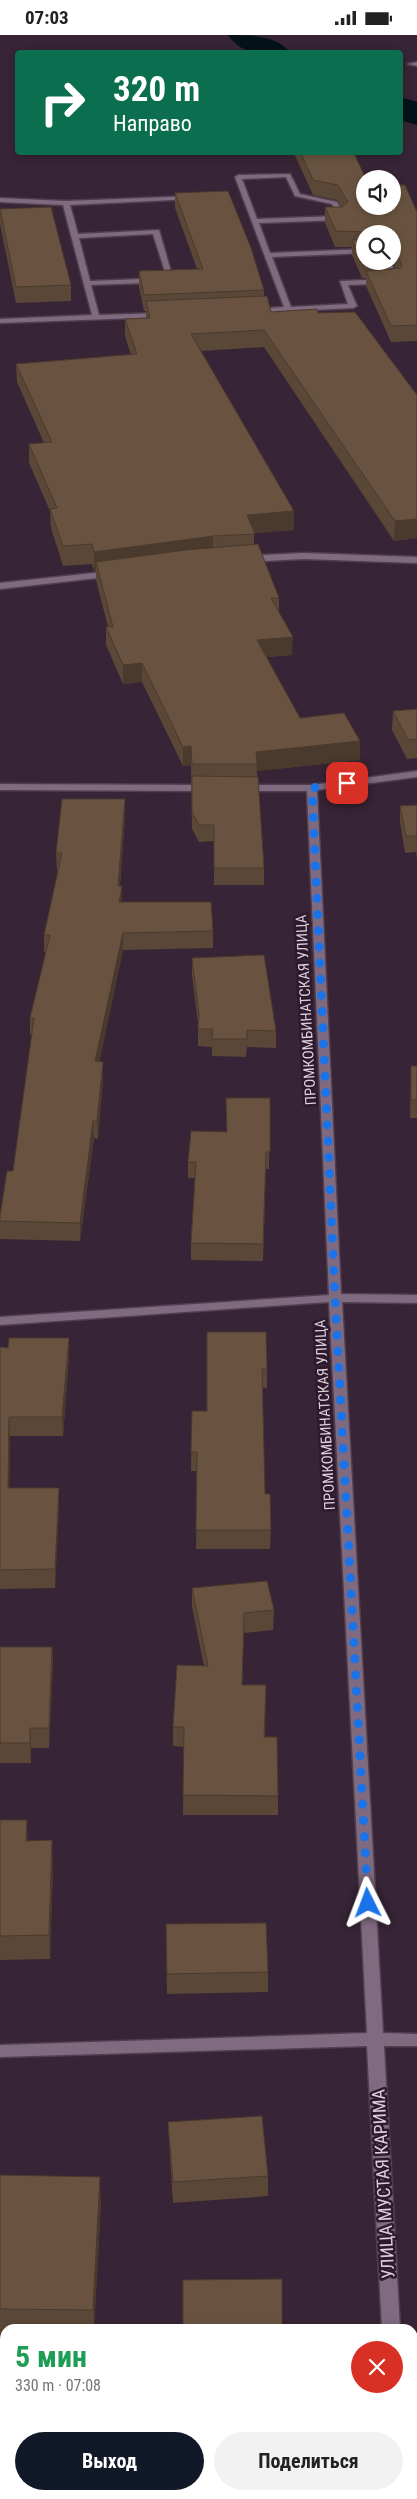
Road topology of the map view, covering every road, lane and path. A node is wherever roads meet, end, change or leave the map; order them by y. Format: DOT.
graph roads {
  1 [pos="234,195"];
  2 [pos="244,195"];
  3 [pos="205,197"];
  4 [pos="0,200"];
  5 [pos="66,203"];
  6 [pos="256,221"];
  7 [pos="75,236"];
  8 [pos="356,251"];
  9 [pos="268,255"];
  10 [pos="390,270"];
  11 [pos="87,283"];
  12 [pos="288,309"];
  13 [pos="250,311"];
  14 [pos="173,314"];
  15 [pos="96,317"];
  16 [pos="0,321"];
  17 [pos="240,559"];
  18 [pos="417,560"];
  19 [pos="118,573"];
  20 [pos="0,586"];
  21 [pos="417,774"];
  22 [pos="0,787"];
  23 [pos="215,788"];
  24 [pos="234,788"];
  25 [pos="312,788"];
  26 [pos="335,1298"];
  27 [pos="417,1299"];
  28 [pos="0,1321"];
  29 [pos="376,2039"];
  30 [pos="417,2040"];
  31 [pos="0,2051"];
  32 [pos="391,2324"];
  1 -- 2 [label="street"];
  2 -- 6 [label="street"];
  2 -- 6 [label="street"];
  3 -- 5 [label="street"];
  4 -- 5 [label="street"];
  5 -- 7 [label="street"];
  6 -- 9 [label="street"];
  7 -- 11 [label="street"];
  7 -- 11 [label="street"];
  8 -- 9 [label="street"];
  9 -- 12 [label="street"];
  10 -- 12 [label="street"];
  11 -- 15 [label="street"];
  12 -- 13 [label="street"];
  14 -- 15 [label="street"];
  15 -- 16 [label="street"];
  17 -- 18 [label="street"];
  19 -- 20 [label="street"];
  21 -- 25 [label="street"];
  22 -- 23 [label="street"];
  24 -- 25 [label="street"];
  25 -- 26 [label="street, ПРОМКОМБИНАТСКАЯ УЛИЦА"];
  26 -- 27 [label="street"];
  26 -- 28 [label="street"];
  26 -- 29 [label="street, ПРОМКОМБИНАТСКАЯ УЛИЦА"];
  29 -- 30 [label="street"];
  29 -- 31 [label="street"];
  29 -- 32 [label="street, УЛИЦА МУСТАЯ КАРИМА"];
}
